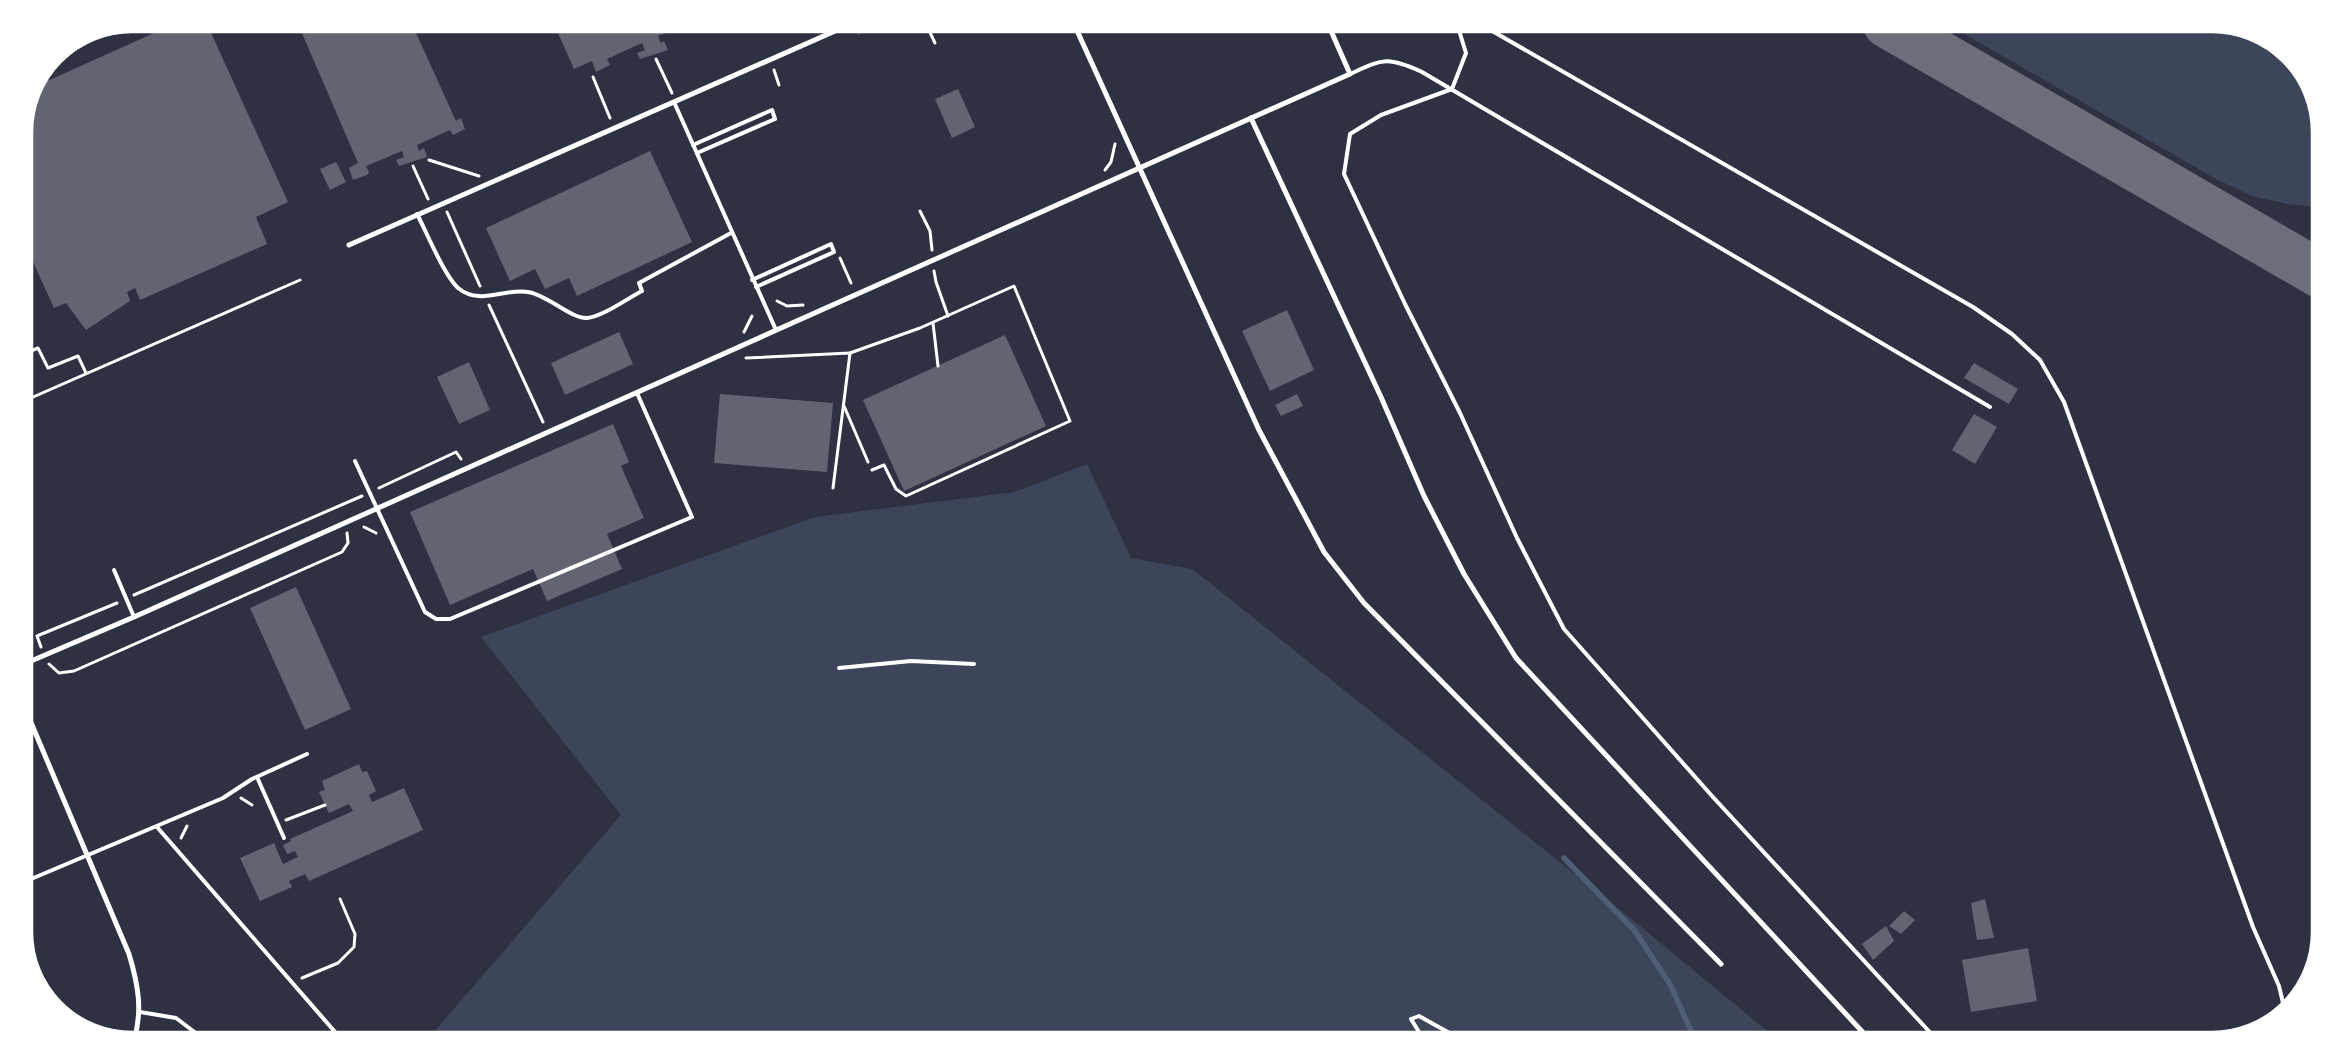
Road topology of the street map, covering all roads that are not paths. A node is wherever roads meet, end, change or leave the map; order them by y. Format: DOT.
graph roads {
  1 [pos="833,32"];
  2 [pos="1078,32"];
  3 [pos="1332,32"];
  4 [pos="1459,32"];
  5 [pos="1494,32"];
  6 [pos="1350,74"];
  7 [pos="1452,89"];
  8 [pos="674,102"];
  9 [pos="1251,118"];
  10 [pos="693,146"];
  11 [pos="697,153"];
  12 [pos="1140,167"];
  13 [pos="417,214"];
  14 [pos="732,233"];
  15 [pos="348,245"];
  16 [pos="752,280"];
  17 [pos="756,287"];
  18 [pos="776,330"];
  19 [pos="637,393"];
  20 [pos="1990,407"];
  21 [pos="355,461"];
  22 [pos="376,509"];
  23 [pos="114,570"];
  24 [pos="134,617"];
  25 [pos="33,660"];
  26 [pos="974,664"];
  27 [pos="839,668"];
  28 [pos="33,727"];
  29 [pos="307,754"];
  30 [pos="257,777"];
  31 [pos="157,827"];
  32 [pos="284,838"];
  33 [pos="87,855"];
  34 [pos="33,878"];
  35 [pos="1721,964"];
  36 [pos="2283,1001"];
  37 [pos="140,1012"];
  38 [pos="136,1032"];
  39 [pos="194,1032"];
  40 [pos="335,1032"];
  41 [pos="1419,1032"];
  42 [pos="1448,1032"];
  43 [pos="1863,1032"];
  44 [pos="1930,1032"];
  1 -- 8 [label="street"];
  2 -- 12 [label="street"];
  3 -- 6 [label="street"];
  4 -- 7 [label="lane"];
  5 -- 36 [label="lane"];
  6 -- 7 [label="lane"];
  6 -- 9 [label="street"];
  7 -- 20 [label="lane"];
  7 -- 44 [label="lane"];
  8 -- 10 [label="lane"];
  8 -- 13 [label="street"];
  9 -- 12 [label="street"];
  9 -- 43 [label="street"];
  10 -- 11 [label="lane"];
  10 -- 11 [label="lane"];
  11 -- 14 [label="lane"];
  12 -- 18 [label="street"];
  12 -- 35 [label="street"];
  13 -- 14 [label="lane"];
  13 -- 15 [label="street"];
  14 -- 16 [label="lane"];
  16 -- 17 [label="lane"];
  16 -- 17 [label="lane"];
  17 -- 18 [label="lane"];
  18 -- 19 [label="street"];
  19 -- 22 [label="street"];
  19 -- 22 [label="lane"];
  21 -- 22 [label="lane"];
  22 -- 24 [label="street"];
  23 -- 24 [label="lane"];
  24 -- 25 [label="street"];
  26 -- 27 [label="lane"];
  28 -- 33 [label="street"];
  29 -- 30 [label="lane"];
  30 -- 31 [label="lane"];
  30 -- 32 [label="lane"];
  31 -- 33 [label="lane"];
  31 -- 40 [label="lane"];
  33 -- 34 [label="lane"];
  33 -- 37 [label="street"];
  37 -- 38 [label="street"];
  37 -- 39 [label="lane"];
  41 -- 42 [label="lane"];
}
